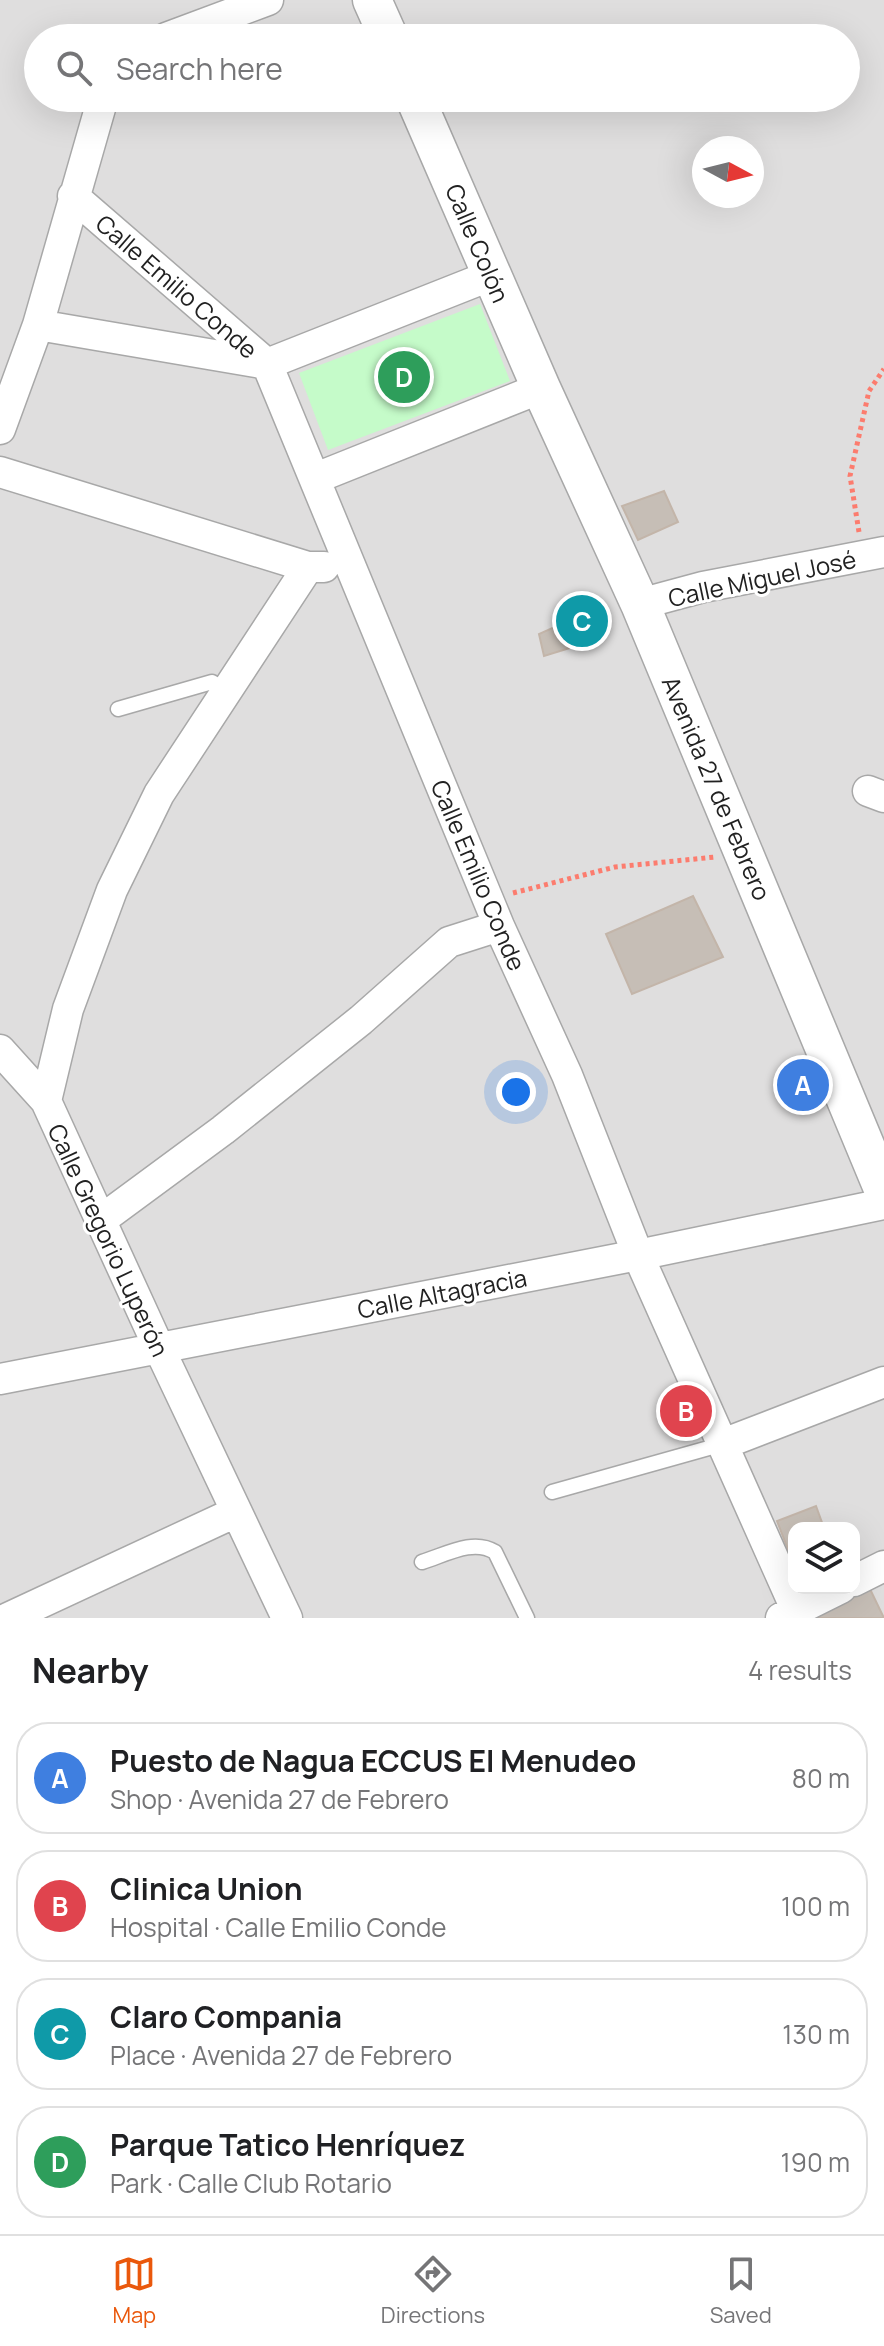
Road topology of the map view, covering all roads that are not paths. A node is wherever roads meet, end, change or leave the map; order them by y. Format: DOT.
graph roads {
  1 [pos="268,0"];
  2 [pos="372,0"];
  3 [pos="204,24"];
  4 [pos="383,24"];
  5 [pos="99,112"];
  6 [pos="421,112"];
  7 [pos="73,196"];
  8 [pos="492,275"];
  9 [pos="38,325"];
  10 [pos="267,364"];
  11 [pos="541,388"];
  12 [pos="0,429"];
  13 [pos="0,472"];
  14 [pos="316,478"];
  15 [pos="873,554"];
  16 [pos="308,567"];
  17 [pos="351,567"];
  18 [pos="640,604"];
  19 [pos="226,690"];
  20 [pos="118,709"];
  21 [pos="494,912"];
  22 [pos="0,1050"];
  23 [pos="46,1101"];
  24 [pos="884,1191"];
  25 [pos="884,1204"];
  26 [pos="101,1220"];
  27 [pos="638,1255"];
  28 [pos="159,1348"];
  29 [pos="0,1379"];
  30 [pos="884,1382"];
  31 [pos="723,1444"];
  32 [pos="552,1492"];
  33 [pos="236,1512"];
  34 [pos="422,1562"];
  35 [pos="884,1566"];
  36 [pos="860,1578"];
  37 [pos="830,1594"];
  38 [pos="792,1616"];
  39 [pos="8,1618"];
  40 [pos="287,1618"];
  41 [pos="527,1618"];
  1 -- 3 [label="street"];
  2 -- 4 [label="street"];
  5 -- 7 [label="street"];
  6 -- 8 [label="street, Calle Colón"];
  7 -- 9 [label="street"];
  7 -- 10 [label="street, Calle Emilio Conde"];
  8 -- 10 [label="street"];
  8 -- 11 [label="street, Calle Colón"];
  9 -- 10 [label="street"];
  9 -- 12 [label="street"];
  10 -- 14 [label="street, Calle Emilio Conde"];
  11 -- 14 [label="street"];
  11 -- 18 [label="street, Avenida 27 de Febrero"];
  13 -- 16 [label="street"];
  14 -- 17 [label="street, Calle Emilio Conde"];
  15 -- 18 [label="street, Calle Miguel José"];
  16 -- 17 [label="street"];
  16 -- 19 [label="street, Calle Gregorio Luperón"];
  17 -- 21 [label="street, Calle Emilio Conde"];
  18 -- 24 [label="street, Avenida 27 de Febrero"];
  19 -- 20 [label="lane"];
  19 -- 23 [label="street, Calle Gregorio Luperón"];
  21 -- 26 [label="street"];
  21 -- 27 [label="street, Calle Emilio Conde"];
  22 -- 23 [label="street"];
  23 -- 26 [label="street, Calle Gregorio Luperón"];
  25 -- 27 [label="street, Calle Altagracia"];
  26 -- 28 [label="street, Calle Gregorio Luperón"];
  27 -- 28 [label="street, Calle Altagracia"];
  27 -- 31 [label="street, Calle Emilio Conde"];
  28 -- 29 [label="street, Calle Altagracia"];
  28 -- 33 [label="street, Calle Gregorio Luperón"];
  30 -- 31 [label="street"];
  31 -- 32 [label="lane"];
  31 -- 38 [label="street, Calle Emilio Conde"];
  33 -- 39 [label="street"];
  33 -- 40 [label="street, Calle Gregorio Luperón"];
  34 -- 41 [label="lane"];
  35 -- 36 [label="street"];
  37 -- 38 [label="street"];
}
